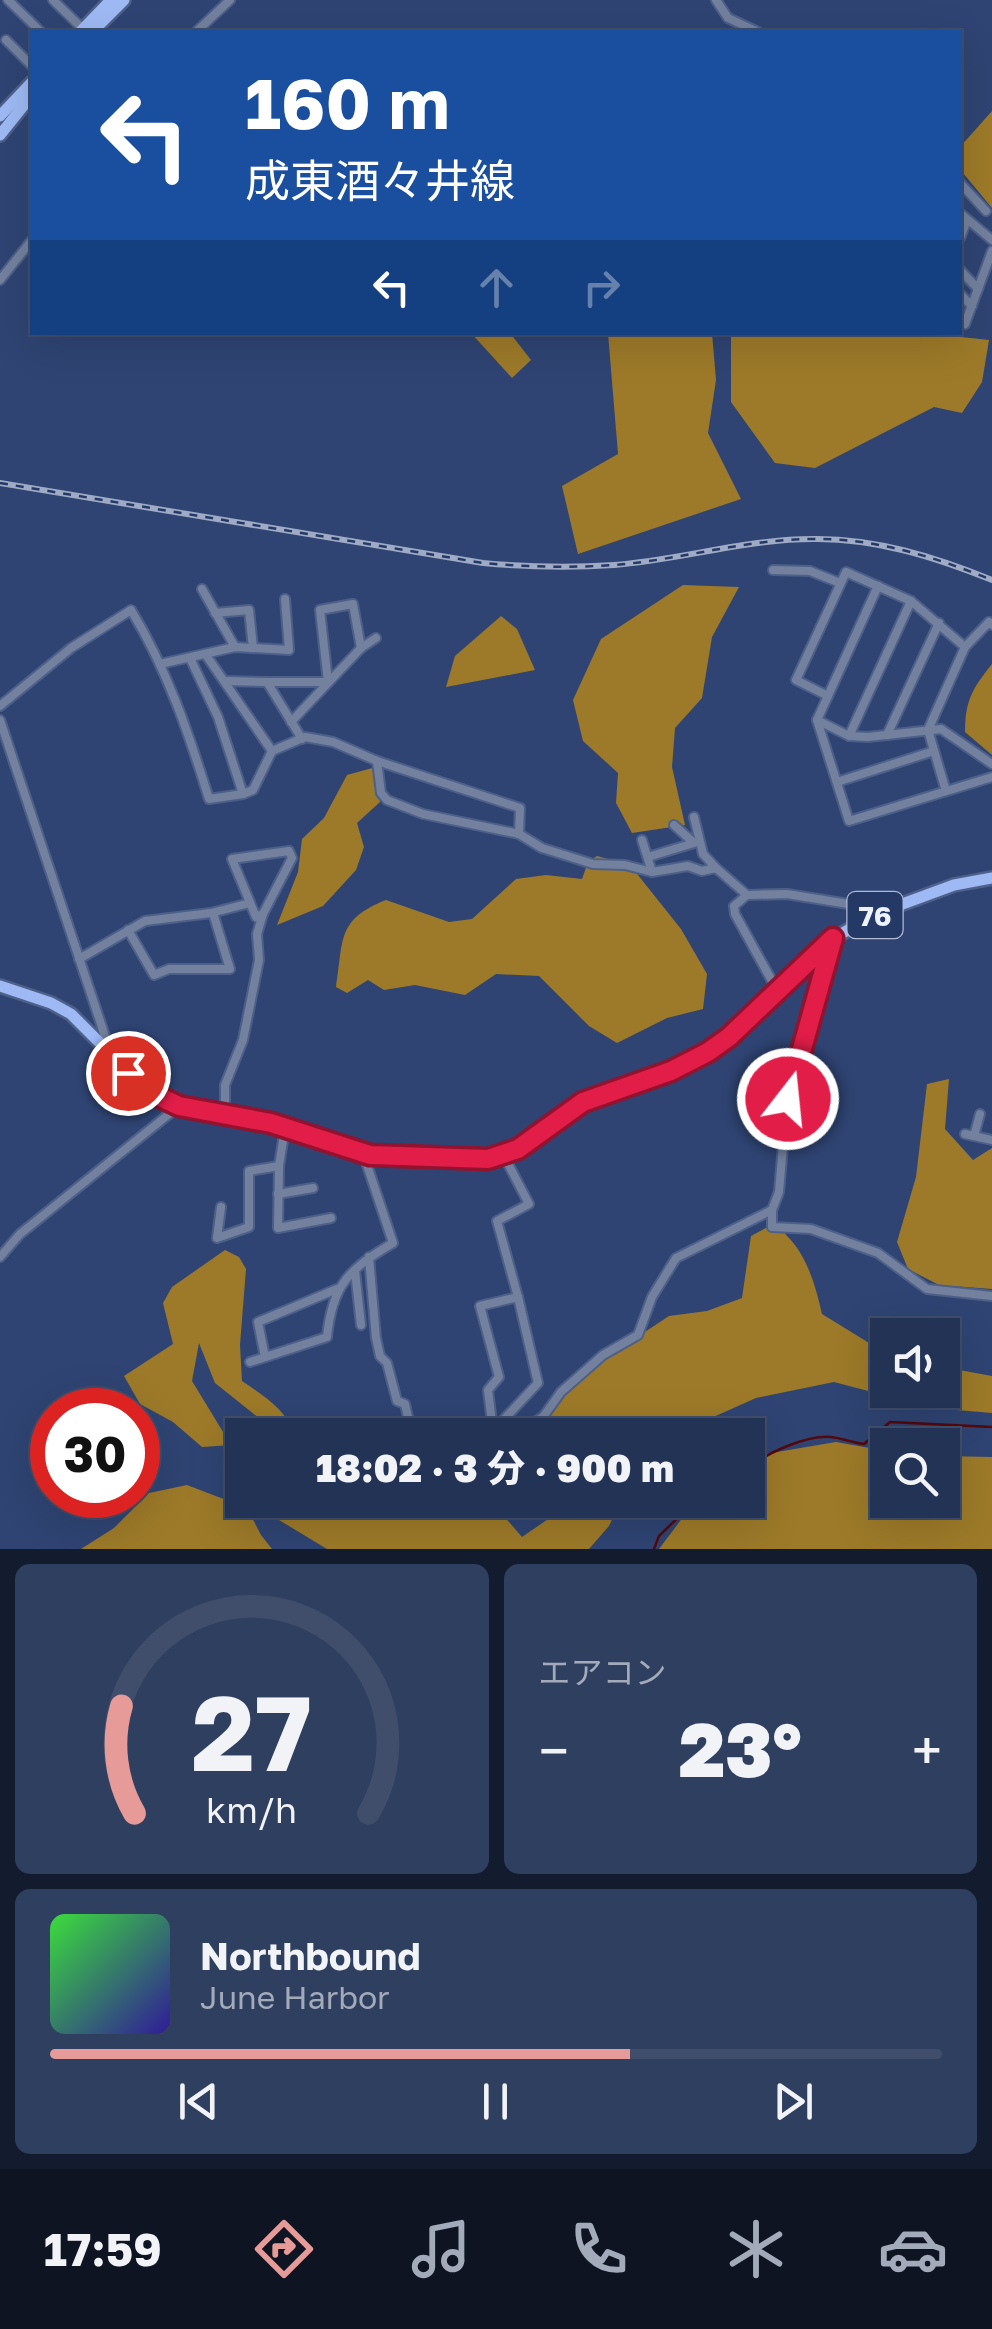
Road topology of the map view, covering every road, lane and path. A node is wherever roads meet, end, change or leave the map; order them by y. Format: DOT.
graph roads {
  1 [pos="8,0"];
  2 [pos="53,0"];
  3 [pos="111,0"];
  4 [pos="124,0"];
  5 [pos="230,0"];
  6 [pos="716,0"];
  7 [pos="39,30"];
  8 [pos="84,30"];
  9 [pos="86,30"];
  10 [pos="86,30"];
  11 [pos="198,30"];
  12 [pos="754,30"];
  13 [pos="6,40"];
  14 [pos="30,64"];
  15 [pos="30,84"];
  16 [pos="30,98"];
  17 [pos="0,116"];
  18 [pos="0,135"];
  19 [pos="962,185"];
  20 [pos="986,211"];
  21 [pos="964,217"];
  22 [pos="992,240"];
  23 [pos="30,242"];
  24 [pos="992,251"];
  25 [pos="962,272"];
  26 [pos="0,280"];
  27 [pos="978,289"];
  28 [pos="962,296"];
  29 [pos="972,306"];
  30 [pos="962,323"];
  31 [pos="772,570"];
  32 [pos="840,583"];
  33 [pos="878,586"];
  34 [pos="202,589"];
  35 [pos="285,598"];
  36 [pos="911,601"];
  37 [pos="216,613"];
  38 [pos="939,623"];
  39 [pos="992,624"];
  40 [pos="376,638"];
  41 [pos="965,647"];
  42 [pos="234,648"];
  43 [pos="254,648"];
  44 [pos="361,648"];
  45 [pos="206,655"];
  46 [pos="190,658"];
  47 [pos="160,664"];
  48 [pos="226,682"];
  49 [pos="266,682"];
  50 [pos="328,682"];
  51 [pos="828,696"];
  52 [pos="0,706"];
  53 [pos="817,720"];
  54 [pos="0,721"];
  55 [pos="291,722"];
  56 [pos="928,730"];
  57 [pos="887,735"];
  58 [pos="849,736"];
  59 [pos="302,739"];
  60 [pos="272,751"];
  61 [pos="934,751"];
  62 [pos="378,761"];
  63 [pos="992,764"];
  64 [pos="992,776"];
  65 [pos="837,782"];
  66 [pos="946,791"];
  67 [pos="242,794"];
  68 [pos="694,817"];
  69 [pos="674,825"];
  70 [pos="518,834"];
  71 [pos="642,840"];
  72 [pos="648,857"];
  73 [pos="716,868"];
  74 [pos="652,872"];
  75 [pos="992,878"];
  76 [pos="748,896"];
  77 [pos="250,903"];
  78 [pos="885,910"];
  79 [pos="213,913"];
  80 [pos="263,914"];
  81 [pos="128,930"];
  82 [pos="833,938"];
  83 [pos="79,959"];
  84 [pos="0,986"];
  85 [pos="777,990"];
  86 [pos="105,1049"];
  87 [pos="179,1106"];
  88 [pos="225,1114"];
  89 [pos="980,1114"];
  90 [pos="286,1128"];
  91 [pos="992,1140"];
  92 [pos="362,1153"];
  93 [pos="504,1156"];
  94 [pos="279,1166"];
  95 [pos="313,1188"];
  96 [pos="278,1194"];
  97 [pos="221,1207"];
  98 [pos="772,1210"];
  99 [pos="331,1218"];
  100 [pos="0,1256"];
  101 [pos="369,1257"];
  102 [pos="355,1271"];
  103 [pos="337,1289"];
  104 [pos="518,1296"];
  105 [pos="992,1296"];
  106 [pos="361,1324"];
  107 [pos="265,1357"];
  108 [pos="250,1362"];
  109 [pos="409,1418"];
  110 [pos="541,1418"];
  1 -- 7 [label="street"];
  2 -- 8 [label="street"];
  3 -- 9 [label="main road"];
  4 -- 10 [label="main road"];
  5 -- 11 [label="street"];
  6 -- 12 [label="street"];
  13 -- 14 [label="street"];
  15 -- 17 [label="main road"];
  16 -- 18 [label="main road"];
  19 -- 20 [label="street"];
  21 -- 22 [label="street"];
  23 -- 26 [label="street"];
  24 -- 27 [label="street"];
  25 -- 27 [label="street"];
  27 -- 29 [label="street"];
  28 -- 29 [label="street"];
  29 -- 30 [label="street"];
  31 -- 32 [label="street"];
  32 -- 33 [label="street"];
  32 -- 51 [label="street"];
  33 -- 36 [label="street"];
  33 -- 51 [label="street"];
  34 -- 37 [label="street"];
  35 -- 43 [label="street"];
  36 -- 38 [label="street"];
  36 -- 58 [label="street"];
  37 -- 42 [label="street"];
  37 -- 43 [label="street"];
  38 -- 41 [label="street"];
  38 -- 57 [label="street"];
  39 -- 41 [label="street"];
  40 -- 44 [label="street"];
  41 -- 56 [label="street"];
  42 -- 43 [label="street"];
  42 -- 45 [label="street"];
  44 -- 50 [label="street"];
  44 -- 50 [label="street"];
  45 -- 46 [label="street"];
  45 -- 48 [label="street"];
  46 -- 47 [label="street"];
  46 -- 67 [label="street"];
  47 -- 52 [label="street"];
  47 -- 67 [label="street"];
  48 -- 49 [label="street"];
  48 -- 60 [label="street"];
  49 -- 50 [label="street"];
  49 -- 55 [label="street"];
  50 -- 55 [label="street"];
  51 -- 53 [label="street"];
  53 -- 58 [label="street"];
  53 -- 65 [label="street"];
  54 -- 83 [label="street"];
  55 -- 59 [label="street"];
  56 -- 57 [label="street"];
  56 -- 61 [label="street"];
  56 -- 63 [label="street"];
  57 -- 58 [label="street"];
  59 -- 60 [label="street"];
  59 -- 62 [label="street"];
  60 -- 67 [label="street"];
  61 -- 65 [label="street"];
  61 -- 66 [label="street"];
  62 -- 70 [label="street"];
  62 -- 70 [label="street"];
  64 -- 66 [label="street"];
  65 -- 66 [label="street"];
  68 -- 73 [label="street"];
  69 -- 72 [label="street"];
  70 -- 74 [label="street"];
  71 -- 72 [label="street"];
  72 -- 74 [label="street"];
  73 -- 74 [label="street"];
  73 -- 76 [label="street"];
  75 -- 78 [label="main road, 76"];
  76 -- 78 [label="street"];
  76 -- 85 [label="street"];
  77 -- 79 [label="street"];
  77 -- 80 [label="street"];
  77 -- 80 [label="street"];
  78 -- 82 [label="main road, 76"];
  79 -- 81 [label="street"];
  79 -- 81 [label="street"];
  80 -- 88 [label="street"];
  81 -- 83 [label="street"];
  82 -- 85 [label="main road, 76"];
  82 -- 98 [label="street"];
  83 -- 86 [label="street"];
  84 -- 86 [label="main road"];
  85 -- 93 [label="main road, 76"];
  86 -- 87 [label="main road"];
  87 -- 88 [label="main road"];
  87 -- 100 [label="street"];
  88 -- 90 [label="main road"];
  89 -- 91 [label="street"];
  90 -- 92 [label="main road"];
  90 -- 94 [label="street"];
  92 -- 93 [label="main road"];
  92 -- 101 [label="street"];
  93 -- 104 [label="street"];
  94 -- 96 [label="street"];
  94 -- 97 [label="street"];
  95 -- 96 [label="street"];
  96 -- 99 [label="street"];
  98 -- 105 [label="street"];
  98 -- 110 [label="street"];
  101 -- 102 [label="street"];
  101 -- 109 [label="street"];
  102 -- 103 [label="street"];
  102 -- 106 [label="street"];
  103 -- 107 [label="street"];
  103 -- 107 [label="street"];
  104 -- 104 [label="street"];
  107 -- 108 [label="street"];
}
